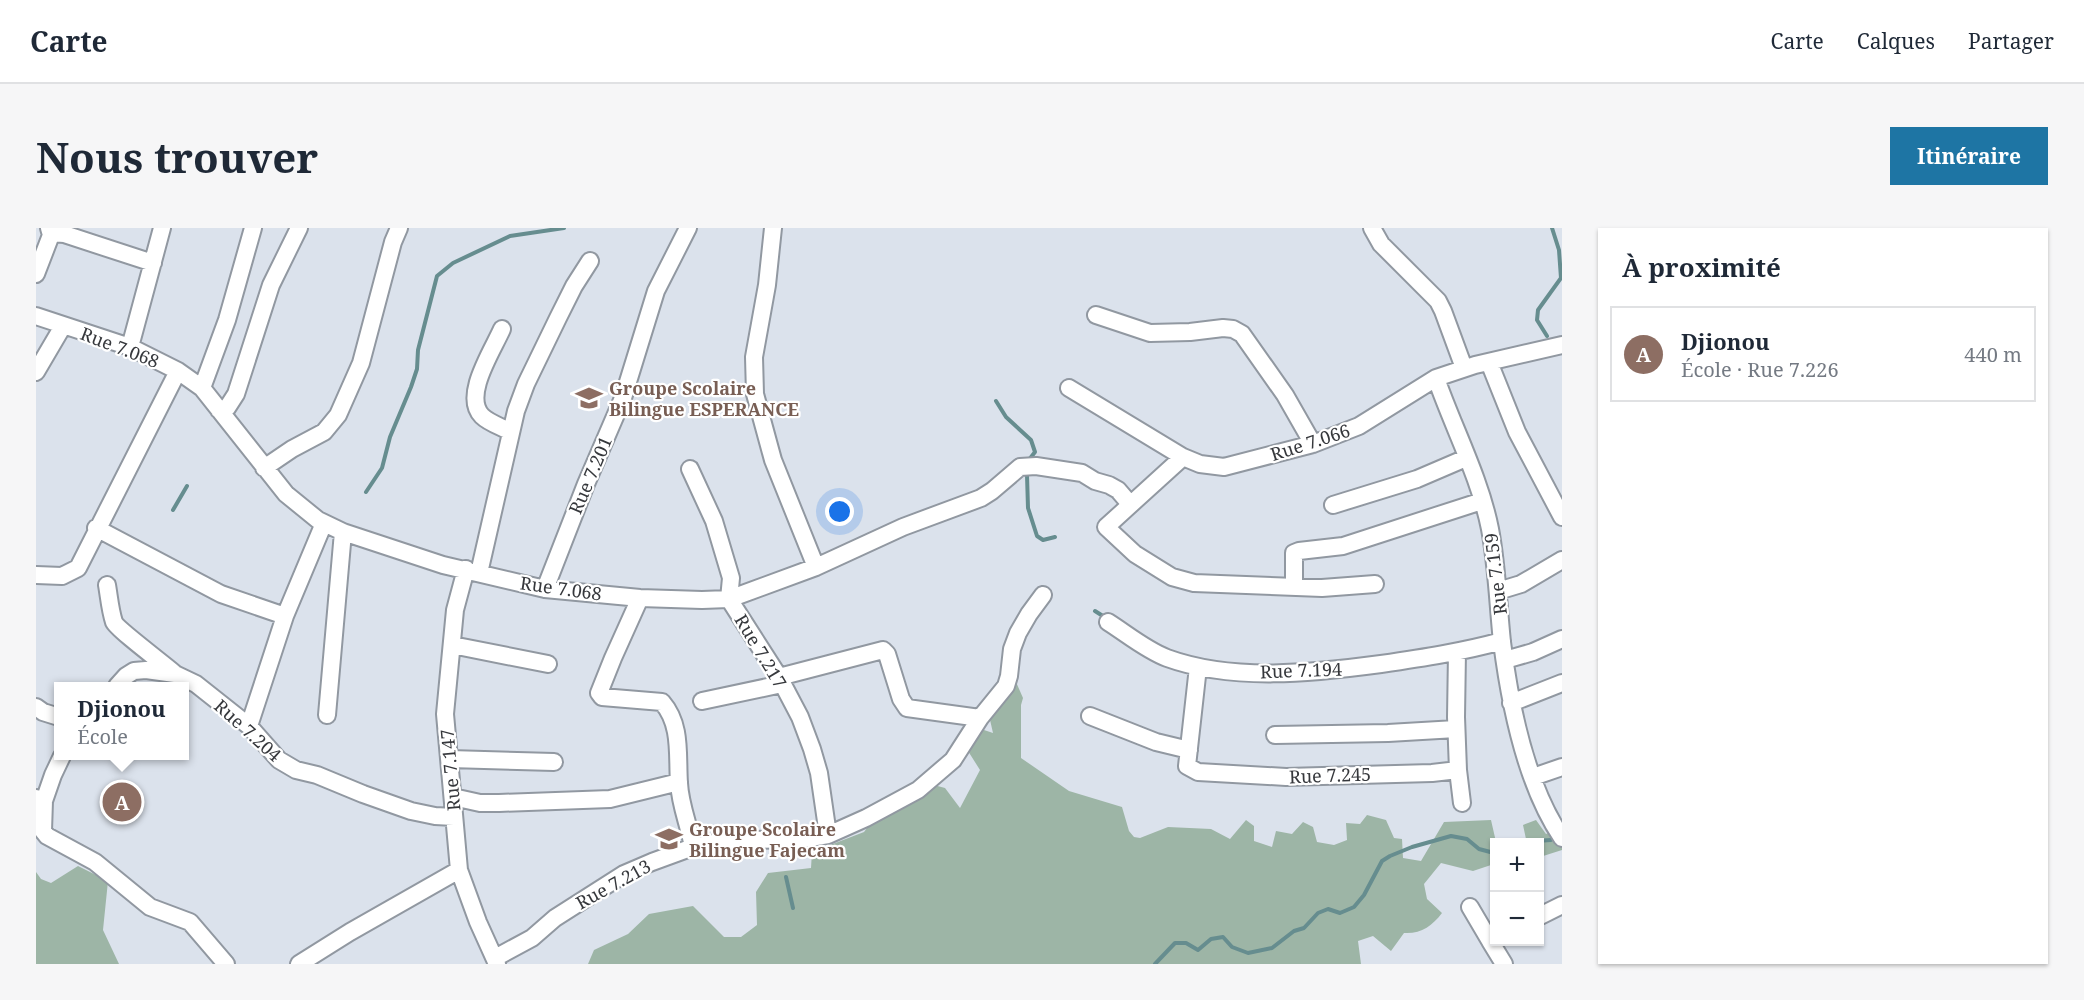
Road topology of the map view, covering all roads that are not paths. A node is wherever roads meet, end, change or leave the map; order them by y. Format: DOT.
graph roads {
  1 [pos="162,228"];
  2 [pos="253,228"];
  3 [pos="299,228"];
  4 [pos="399,228"];
  5 [pos="688,228"];
  6 [pos="773,228"];
  7 [pos="1372,228"];
  8 [pos="50,230"];
  9 [pos="590,261"];
  10 [pos="153,263"];
  11 [pos="36,274"];
  12 [pos="1096,315"];
  13 [pos="36,316"];
  14 [pos="63,326"];
  15 [pos="502,329"];
  16 [pos="1562,345"];
  17 [pos="130,347"];
  18 [pos="1489,362"];
  19 [pos="1464,368"];
  20 [pos="178,371"];
  21 [pos="36,372"];
  22 [pos="1436,378"];
  23 [pos="202,388"];
  24 [pos="1069,388"];
  25 [pos="219,410"];
  26 [pos="511,432"];
  27 [pos="1313,444"];
  28 [pos="1183,457"];
  29 [pos="1466,458"];
  30 [pos="264,468"];
  31 [pos="690,469"];
  32 [pos="1482,501"];
  33 [pos="1130,504"];
  34 [pos="1333,505"];
  35 [pos="1562,517"];
  36 [pos="324,523"];
  37 [pos="96,528"];
  38 [pos="343,532"];
  39 [pos="1562,560"];
  40 [pos="816,567"];
  41 [pos="473,571"];
  42 [pos="36,575"];
  43 [pos="1294,580"];
  44 [pos="1375,584"];
  45 [pos="107,585"];
  46 [pos="545,589"];
  47 [pos="1498,591"];
  48 [pos="1043,595"];
  49 [pos="640,598"];
  50 [pos="729,599"];
  51 [pos="285,616"];
  52 [pos="1108,622"];
  53 [pos="1562,639"];
  54 [pos="1502,641"];
  55 [pos="452,645"];
  56 [pos="1457,652"];
  57 [pos="1505,660"];
  58 [pos="548,664"];
  59 [pos="1198,667"];
  60 [pos="175,674"];
  61 [pos="781,680"];
  62 [pos="121,682"];
  63 [pos="1562,683"];
  64 [pos="702,701"];
  65 [pos="1511,703"];
  66 [pos="327,715"];
  67 [pos="1090,716"];
  68 [pos="980,718"];
  69 [pos="249,726"];
  70 [pos="1456,729"];
  71 [pos="1275,735"];
  72 [pos="1189,750"];
  73 [pos="450,759"];
  74 [pos="60,760"];
  75 [pos="554,762"];
  76 [pos="1562,767"];
  77 [pos="1458,770"];
  78 [pos="1533,777"];
  79 [pos="679,782"];
  80 [pos="453,797"];
  81 [pos="40,800"];
  82 [pos="1462,803"];
  83 [pos="454,816"];
  84 [pos="828,835"];
  85 [pos="1562,838"];
  86 [pos="693,847"];
  87 [pos="459,870"];
  88 [pos="1562,905"];
  89 [pos="1470,908"];
  90 [pos="1544,914"];
  91 [pos="1490,937"];
  92 [pos="1495,946"];
  93 [pos="496,961"];
  94 [pos="226,964"];
  95 [pos="299,964"];
  96 [pos="1504,964"];
  1 -- 10 [label="street"];
  2 -- 23 [label="street"];
  3 -- 25 [label="street"];
  4 -- 30 [label="street"];
  5 -- 46 [label="street, Rue 7.201"];
  6 -- 40 [label="street"];
  7 -- 19 [label="street"];
  8 -- 10 [label="street"];
  8 -- 11 [label="street"];
  9 -- 26 [label="street, Rue 7.147"];
  10 -- 17 [label="street"];
  12 -- 27 [label="street"];
  13 -- 14 [label="street, Rue 7.068"];
  14 -- 17 [label="street, Rue 7.068"];
  14 -- 21 [label="street"];
  15 -- 26 [label="street"];
  16 -- 18 [label="street, Rue 7.066"];
  17 -- 20 [label="street, Rue 7.068"];
  18 -- 19 [label="street, Rue 7.066"];
  18 -- 35 [label="street"];
  19 -- 22 [label="street, Rue 7.066"];
  20 -- 23 [label="street, Rue 7.068"];
  20 -- 37 [label="street"];
  22 -- 27 [label="street, Rue 7.066"];
  22 -- 29 [label="street, Rue 7.159"];
  23 -- 25 [label="street, Rue 7.068"];
  24 -- 28 [label="street, Rue 7.066"];
  25 -- 30 [label="street, Rue 7.068"];
  26 -- 41 [label="street, Rue 7.147"];
  27 -- 28 [label="street, Rue 7.066"];
  28 -- 33 [label="street"];
  29 -- 32 [label="street, Rue 7.159"];
  29 -- 34 [label="street"];
  30 -- 36 [label="street, Rue 7.068"];
  31 -- 50 [label="street, Rue 7.217"];
  32 -- 43 [label="street"];
  32 -- 47 [label="street, Rue 7.159"];
  33 -- 40 [label="street, Rue 7.068"];
  33 -- 43 [label="street"];
  36 -- 38 [label="street, Rue 7.068"];
  36 -- 51 [label="street"];
  37 -- 42 [label="street"];
  37 -- 51 [label="street"];
  38 -- 41 [label="street, Rue 7.068"];
  38 -- 66 [label="street"];
  39 -- 47 [label="street"];
  40 -- 50 [label="street, Rue 7.068"];
  41 -- 46 [label="street, Rue 7.068"];
  41 -- 55 [label="street, Rue 7.147"];
  43 -- 44 [label="street"];
  45 -- 60 [label="street"];
  46 -- 49 [label="street, Rue 7.068"];
  47 -- 54 [label="street, Rue 7.159"];
  48 -- 68 [label="street, Rue 7.213"];
  49 -- 50 [label="street, Rue 7.068"];
  49 -- 79 [label="street"];
  50 -- 61 [label="street, Rue 7.217"];
  51 -- 69 [label="street"];
  52 -- 59 [label="street, Rue 7.194"];
  53 -- 57 [label="street"];
  54 -- 56 [label="street, Rue 7.194"];
  54 -- 57 [label="street, Rue 7.159"];
  55 -- 58 [label="street"];
  55 -- 73 [label="street, Rue 7.147"];
  56 -- 59 [label="street, Rue 7.194"];
  56 -- 70 [label="street"];
  57 -- 65 [label="street, Rue 7.159"];
  59 -- 72 [label="street"];
  60 -- 62 [label="street, Rue 7.204"];
  60 -- 69 [label="street, Rue 7.204"];
  61 -- 64 [label="street"];
  61 -- 68 [label="street"];
  61 -- 84 [label="street, Rue 7.217"];
  63 -- 65 [label="street"];
  65 -- 78 [label="street, Rue 7.159"];
  67 -- 72 [label="street"];
  68 -- 84 [label="street, Rue 7.213"];
  69 -- 83 [label="street, Rue 7.204"];
  70 -- 71 [label="street"];
  70 -- 77 [label="street"];
  72 -- 77 [label="street, Rue 7.245"];
  73 -- 75 [label="street"];
  73 -- 80 [label="street, Rue 7.147"];
  74 -- 81 [label="street"];
  76 -- 78 [label="street"];
  77 -- 82 [label="street"];
  78 -- 85 [label="street, Rue 7.159"];
  79 -- 80 [label="street"];
  79 -- 86 [label="street"];
  80 -- 83 [label="street, Rue 7.147"];
  81 -- 94 [label="street"];
  83 -- 87 [label="street, Rue 7.147"];
  84 -- 86 [label="street, Rue 7.213"];
  86 -- 93 [label="street, Rue 7.213"];
  87 -- 93 [label="street, Rue 7.147"];
  87 -- 95 [label="street"];
  88 -- 90 [label="street"];
  89 -- 91 [label="street"];
  92 -- 96 [label="street"];
}
